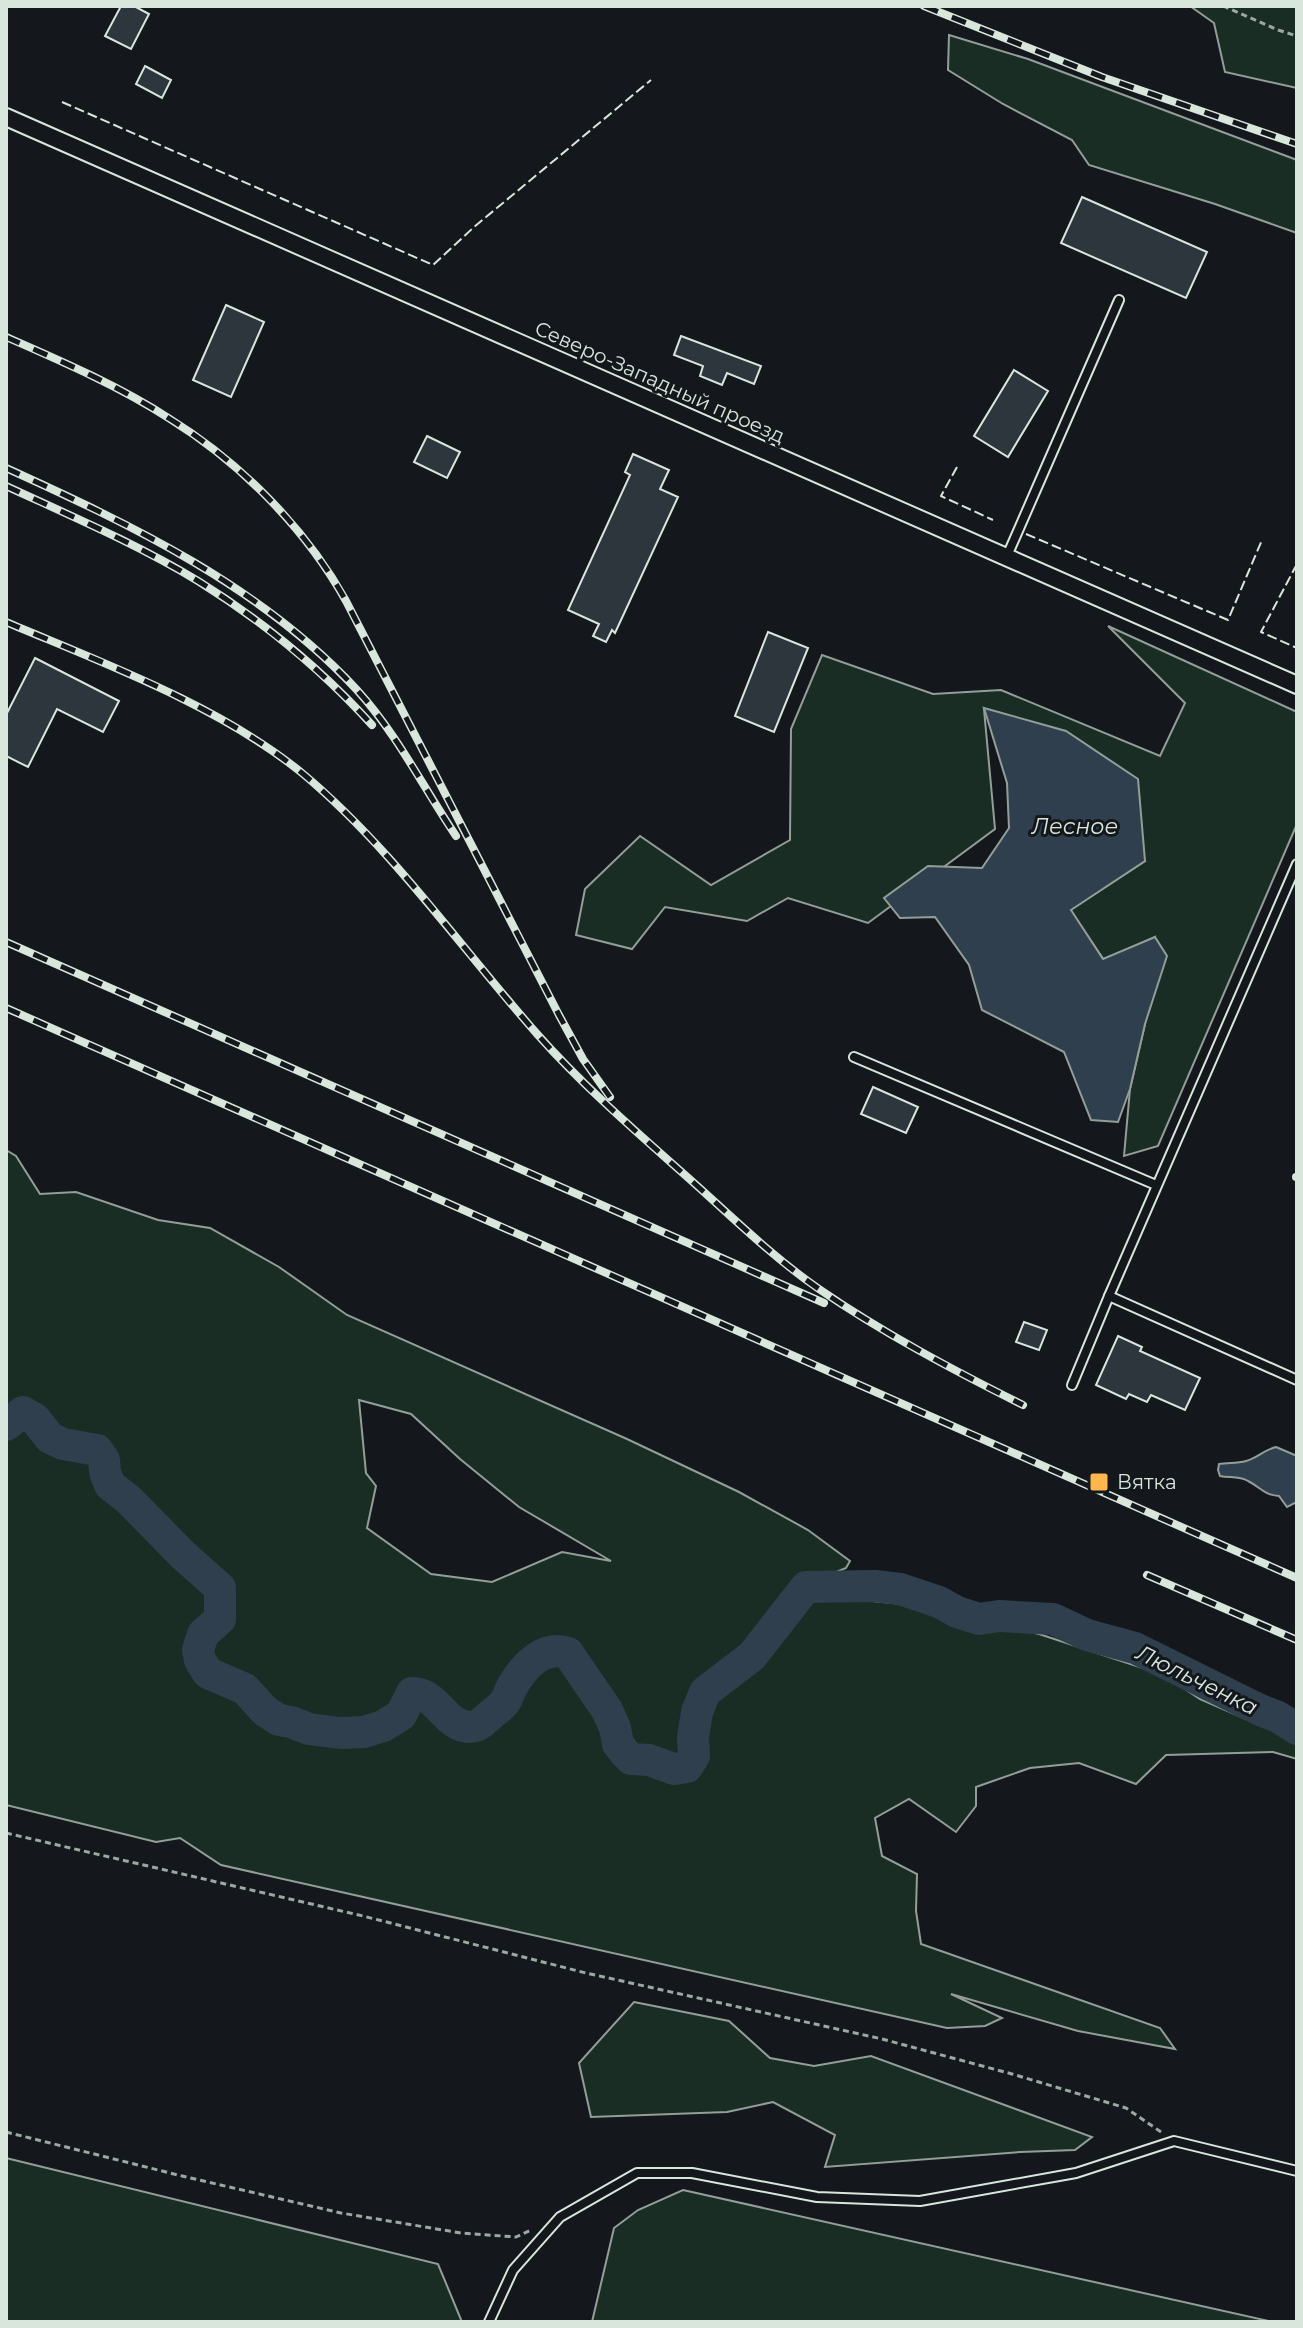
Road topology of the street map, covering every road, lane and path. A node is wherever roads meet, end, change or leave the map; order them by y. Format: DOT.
graph roads {
  1 [pos="1223,6"];
  2 [pos="1297,36"];
  3 [pos="6,117"];
  4 [pos="1119,300"];
  5 [pos="1007,556"];
  6 [pos="1297,685"];
  7 [pos="1297,864"];
  8 [pos="854,1057"];
  9 [pos="1156,1185"];
  10 [pos="1109,1296"];
  11 [pos="1297,1380"];
  12 [pos="1072,1385"];
  13 [pos="6,1833"];
  14 [pos="6,2132"];
  15 [pos="1174,2141"];
  16 [pos="1297,2171"];
  17 [pos="560,2217"];
  18 [pos="489,2322"];
  1 -- 2 [label="path"];
  3 -- 5 [label="street, Северо-Западный проезд"];
  4 -- 5 [label="lane"];
  5 -- 6 [label="street, Северо-Западный проезд"];
  7 -- 9 [label="lane"];
  8 -- 9 [label="lane"];
  9 -- 10 [label="lane"];
  10 -- 11 [label="lane"];
  10 -- 12 [label="lane"];
  13 -- 15 [label="path"];
  14 -- 17 [label="path"];
  15 -- 16 [label="lane"];
  15 -- 17 [label="lane"];
  17 -- 18 [label="lane"];
}
